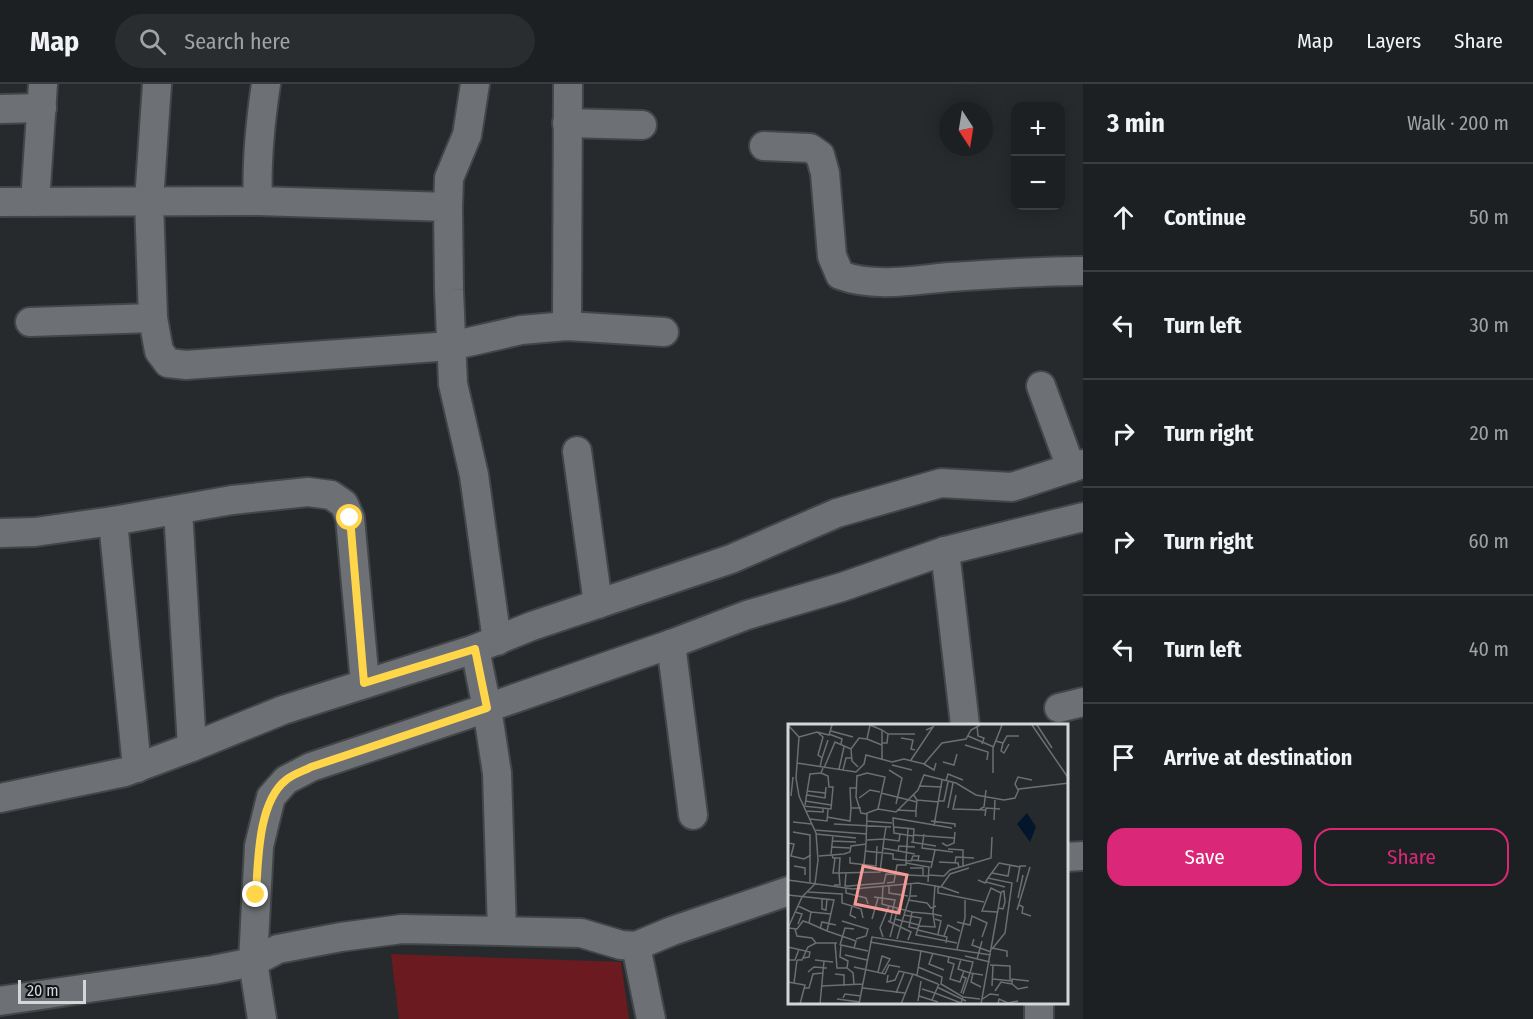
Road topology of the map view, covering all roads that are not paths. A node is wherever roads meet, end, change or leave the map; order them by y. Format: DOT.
graph roads {
  1 [pos="157,84"];
  2 [pos="266,84"];
  3 [pos="475,84"];
  4 [pos="568,84"];
  5 [pos="42,96"];
  6 [pos="0,109"];
  7 [pos="567,123"];
  8 [pos="642,125"];
  9 [pos="765,146"];
  10 [pos="149,201"];
  11 [pos="258,201"];
  12 [pos="0,202"];
  13 [pos="35,202"];
  14 [pos="448,207"];
  15 [pos="1083,271"];
  16 [pos="153,318"];
  17 [pos="30,322"];
  18 [pos="567,326"];
  19 [pos="663,332"];
  20 [pos="451,346"];
  21 [pos="1041,386"];
  22 [pos="577,451"];
  23 [pos="1077,466"];
  24 [pos="178,510"];
  25 [pos="1083,517"];
  26 [pos="113,521"];
  27 [pos="0,533"];
  28 [pos="945,551"];
  29 [pos="598,604"];
  30 [pos="671,644"];
  31 [pos="483,652"];
  32 [pos="364,683"];
  33 [pos="486,701"];
  34 [pos="965,724"];
  35 [pos="192,747"];
  36 [pos="136,768"];
  37 [pos="0,798"];
  38 [pos="693,815"];
  39 [pos="1083,856"];
  40 [pos="1068,857"];
  41 [pos="788,891"];
  42 [pos="502,931"];
  43 [pos="636,946"];
  44 [pos="253,962"];
  45 [pos="12,1006"];
  46 [pos="262,1019"];
  47 [pos="651,1019"];
  1 -- 10 [label="street"];
  2 -- 11 [label="street"];
  3 -- 14 [label="street"];
  4 -- 7 [label="street"];
  5 -- 6 [label="street"];
  5 -- 13 [label="street"];
  7 -- 8 [label="street"];
  7 -- 18 [label="street"];
  9 -- 15 [label="street"];
  10 -- 11 [label="street"];
  10 -- 13 [label="street"];
  10 -- 16 [label="street"];
  11 -- 14 [label="street"];
  12 -- 13 [label="street"];
  14 -- 20 [label="street"];
  16 -- 17 [label="street"];
  16 -- 20 [label="street"];
  18 -- 19 [label="street"];
  18 -- 20 [label="street"];
  20 -- 31 [label="street"];
  21 -- 23 [label="street"];
  22 -- 29 [label="street"];
  23 -- 29 [label="street"];
  24 -- 26 [label="street"];
  24 -- 32 [label="street"];
  24 -- 35 [label="street"];
  25 -- 28 [label="street"];
  26 -- 27 [label="street"];
  26 -- 36 [label="street"];
  28 -- 30 [label="street"];
  28 -- 34 [label="street"];
  29 -- 31 [label="street"];
  30 -- 33 [label="street"];
  30 -- 38 [label="street"];
  31 -- 32 [label="street"];
  31 -- 33 [label="street"];
  32 -- 35 [label="street"];
  33 -- 42 [label="street"];
  33 -- 44 [label="street"];
  35 -- 36 [label="street"];
  36 -- 37 [label="street"];
  39 -- 40 [label="street"];
  41 -- 43 [label="street"];
  42 -- 43 [label="street"];
  42 -- 44 [label="street"];
  43 -- 47 [label="street"];
  44 -- 45 [label="street"];
  44 -- 46 [label="street"];
}
